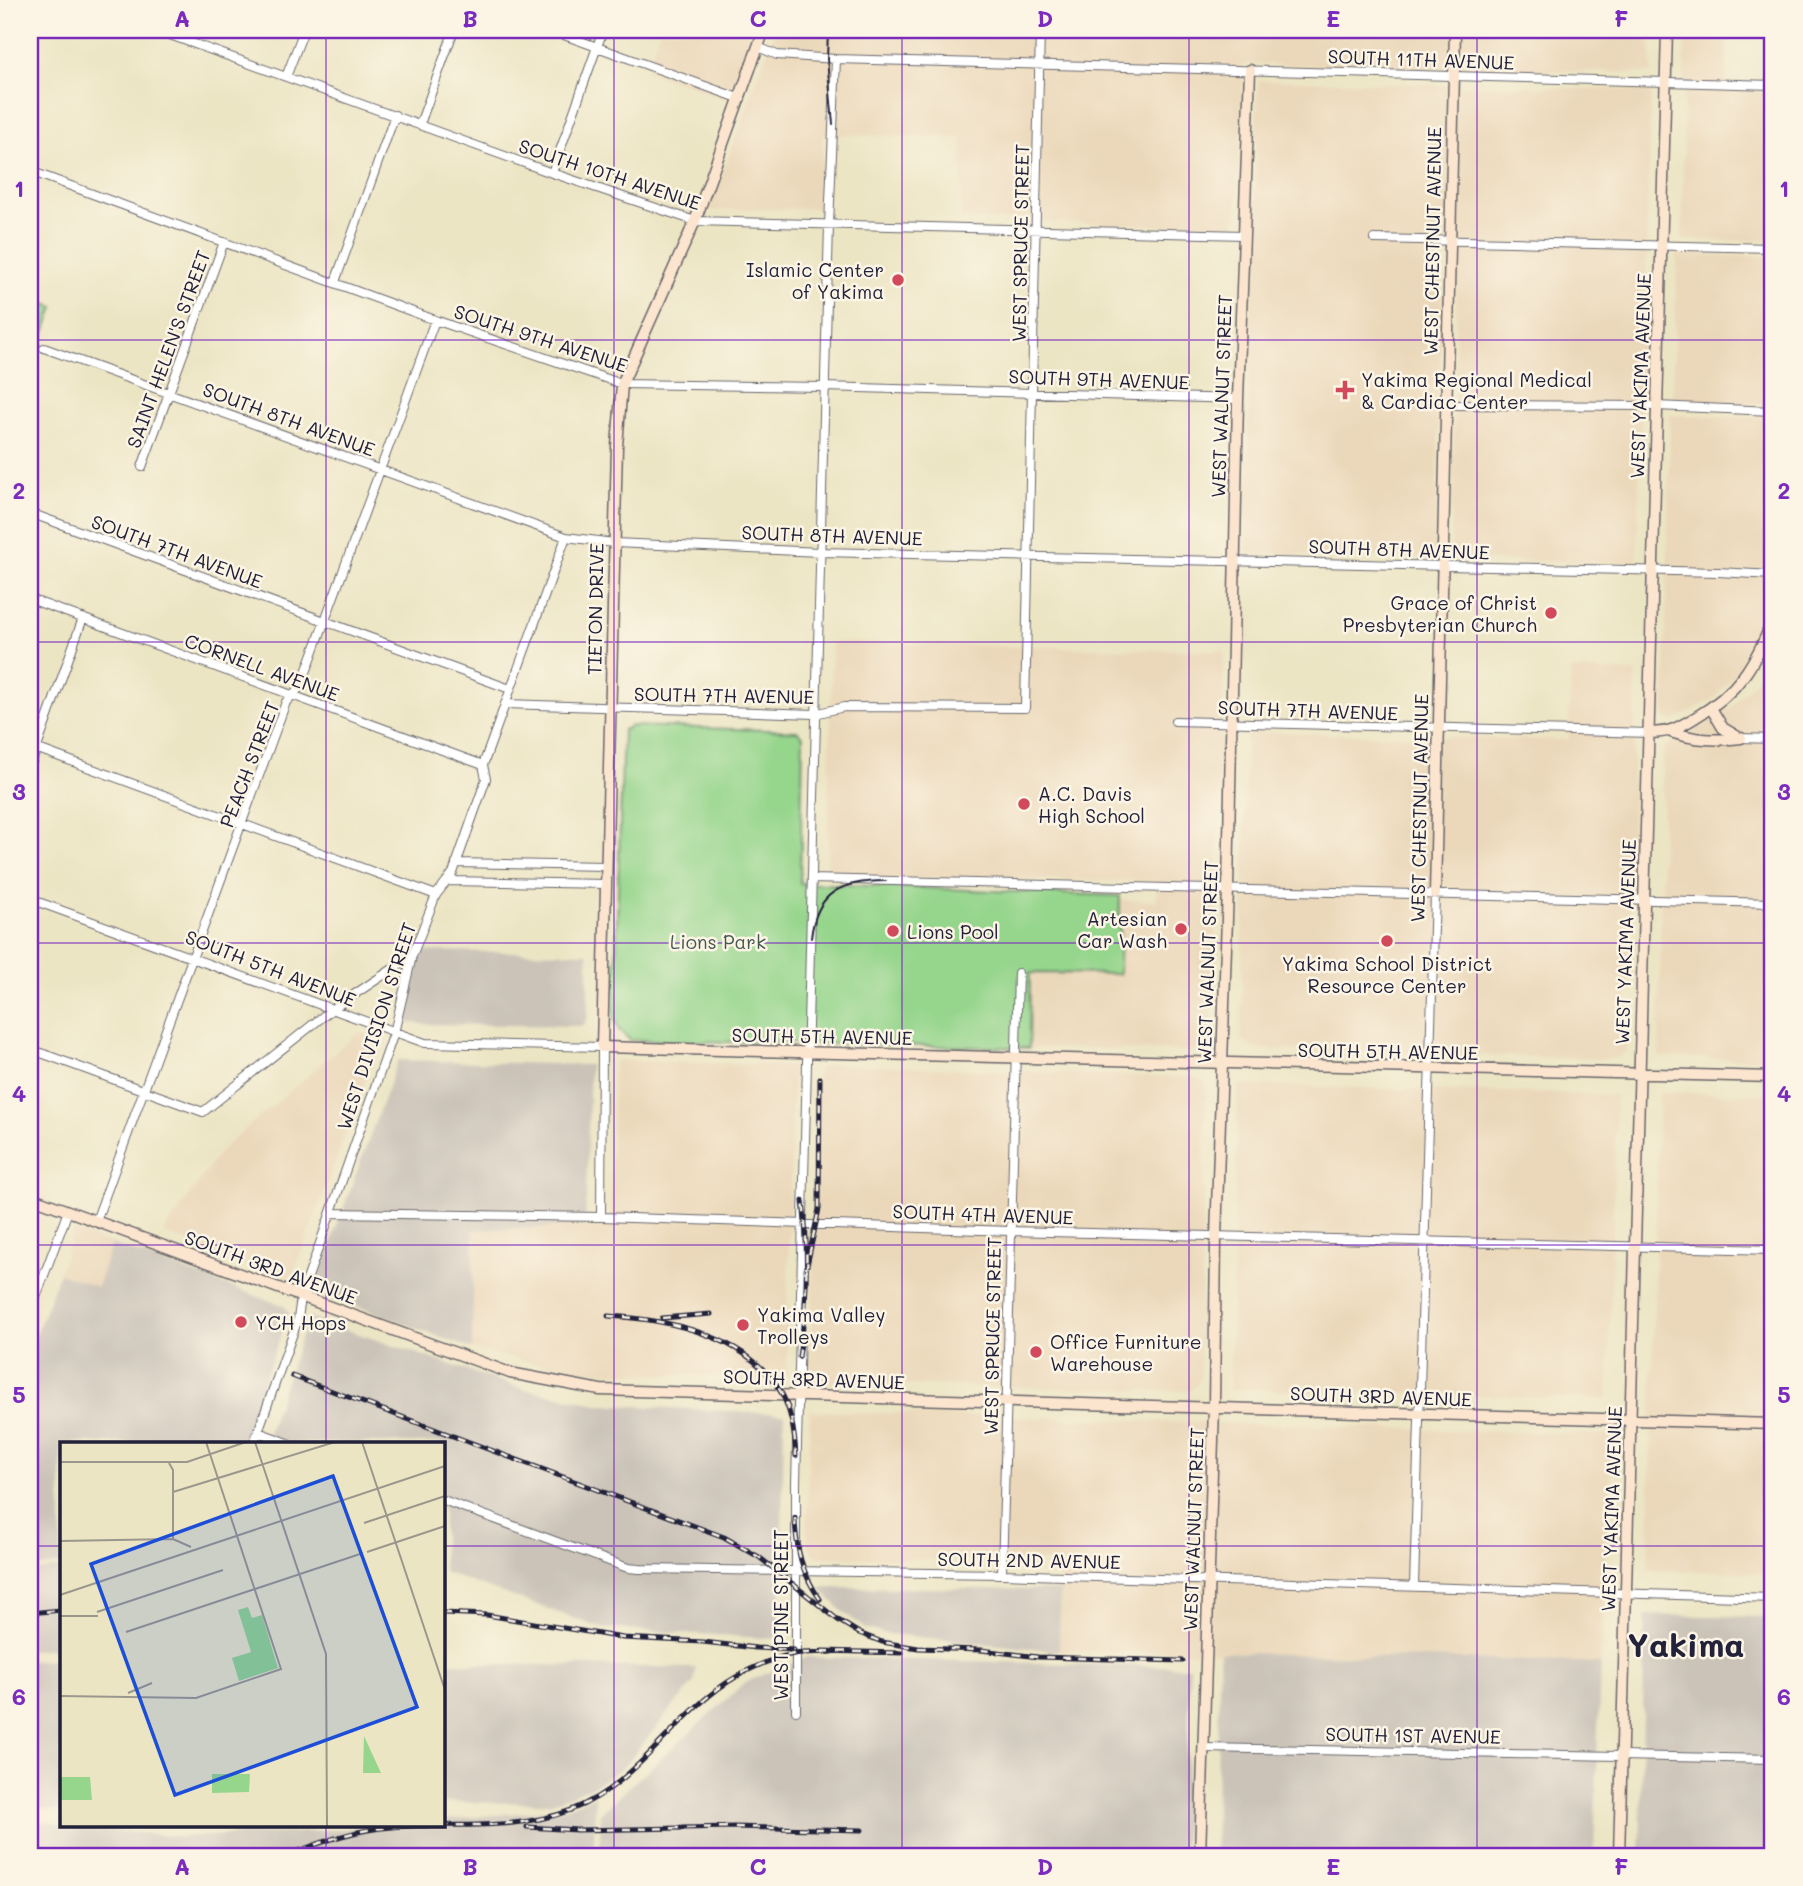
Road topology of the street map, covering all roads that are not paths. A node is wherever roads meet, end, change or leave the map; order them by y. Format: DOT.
graph roads {
  1 [pos="159,30"];
  2 [pos="304,30"];
  3 [pos="454,30"];
  4 [pos="550,30"];
  5 [pos="603,30"];
  6 [pos="764,30"];
  7 [pos="1040,30"];
  8 [pos="1455,30"];
  9 [pos="1667,30"];
  10 [pos="597,47"];
  11 [pos="758,47"];
  12 [pos="836,60"];
  13 [pos="1040,65"];
  14 [pos="1250,70"];
  15 [pos="1454,75"];
  16 [pos="286,77"];
  17 [pos="1665,81"];
  18 [pos="1773,85"];
  19 [pos="741,99"];
  20 [pos="395,115"];
  21 [pos="420,124"];
  22 [pos="30,171"];
  23 [pos="552,173"];
  24 [pos="695,221"];
  25 [pos="829,225"];
  26 [pos="1037,230"];
  27 [pos="1244,235"];
  28 [pos="1374,239"];
  29 [pos="1450,241"];
  30 [pos="224,242"];
  31 [pos="1661,245"];
  32 [pos="1773,248"];
  33 [pos="335,282"];
  34 [pos="435,320"];
  35 [pos="44,348"];
  36 [pos="622,384"];
  37 [pos="824,387"];
  38 [pos="169,392"];
  39 [pos="1032,393"];
  40 [pos="1238,399"];
  41 [pos="1446,405"];
  42 [pos="1656,406"];
  43 [pos="1773,411"];
  44 [pos="142,467"];
  45 [pos="379,468"];
  46 [pos="30,513"];
  47 [pos="566,537"];
  48 [pos="614,543"];
  49 [pos="820,552"];
  50 [pos="1029,556"];
  51 [pos="1235,560"];
  52 [pos="1443,566"];
  53 [pos="1653,571"];
  54 [pos="1773,575"];
  55 [pos="30,599"];
  56 [pos="83,618"];
  57 [pos="325,622"];
  58 [pos="1772,625"];
  59 [pos="510,689"];
  60 [pos="294,695"];
  61 [pos="505,704"];
  62 [pos="610,708"];
  63 [pos="1711,708"];
  64 [pos="1026,709"];
  65 [pos="815,714"];
  66 [pos="1175,721"];
  67 [pos="1231,723"];
  68 [pos="1438,729"];
  69 [pos="1671,732"];
  70 [pos="1650,733"];
  71 [pos="1741,738"];
  72 [pos="1773,739"];
  73 [pos="33,747"];
  74 [pos="483,765"];
  75 [pos="30,767"];
  76 [pos="242,825"];
  77 [pos="456,863"];
  78 [pos="606,866"];
  79 [pos="812,879"];
  80 [pos="448,881"];
  81 [pos="606,884"];
  82 [pos="1228,889"];
  83 [pos="1435,894"];
  84 [pos="436,895"];
  85 [pos="30,899"];
  86 [pos="1644,901"];
  87 [pos="1773,903"];
  88 [pos="412,956"];
  89 [pos="194,958"];
  90 [pos="1018,973"];
  91 [pos="331,1010"];
  92 [pos="394,1033"];
  93 [pos="602,1047"];
  94 [pos="30,1049"];
  95 [pos="807,1053"];
  96 [pos="1016,1058"];
  97 [pos="1221,1064"];
  98 [pos="1430,1069"];
  99 [pos="1638,1074"];
  100 [pos="1773,1077"];
  101 [pos="146,1091"];
  102 [pos="30,1197"];
  103 [pos="68,1211"];
  104 [pos="331,1213"];
  105 [pos="601,1216"];
  106 [pos="96,1221"];
  107 [pos="803,1225"];
  108 [pos="1010,1231"];
  109 [pos="1216,1237"];
  110 [pos="1426,1240"];
  111 [pos="1635,1247"];
  112 [pos="1773,1250"];
  113 [pos="301,1297"];
  114 [pos="30,1313"];
  115 [pos="798,1397"];
  116 [pos="1007,1402"];
  117 [pos="1214,1407"];
  118 [pos="1419,1415"];
  119 [pos="1631,1418"];
  120 [pos="1773,1424"];
  121 [pos="258,1432"];
  122 [pos="254,1442"];
  123 [pos="285,1442"];
  124 [pos="444,1500"];
  125 [pos="795,1572"];
  126 [pos="1002,1574"];
  127 [pos="1207,1581"];
  128 [pos="1414,1586"];
  129 [pos="1626,1592"];
  130 [pos="1773,1598"];
  131 [pos="796,1711"];
  132 [pos="1204,1748"];
  133 [pos="1622,1755"];
  134 [pos="1773,1759"];
  135 [pos="1200,1856"];
  136 [pos="1619,1856"];
  1 -- 16 [label="street, SOUTH 10TH AVENUE"];
  2 -- 16 [label="street"];
  3 -- 21 [label="street"];
  4 -- 10 [label="street"];
  5 -- 10 [label="street"];
  6 -- 11 [label="street, TIETON DRIVE"];
  7 -- 13 [label="street, WEST SPRUCE STREET"];
  8 -- 15 [label="street, WEST CHESTNUT AVENUE"];
  9 -- 17 [label="street, WEST YAKIMA AVENUE"];
  10 -- 19 [label="street"];
  10 -- 23 [label="street"];
  11 -- 12 [label="street, SOUTH 11TH AVENUE"];
  11 -- 19 [label="street, TIETON DRIVE"];
  12 -- 13 [label="street, SOUTH 11TH AVENUE"];
  12 -- 25 [label="street, WEST PINE STREET"];
  13 -- 14 [label="street, SOUTH 11TH AVENUE"];
  13 -- 26 [label="street, WEST SPRUCE STREET"];
  14 -- 15 [label="street, SOUTH 11TH AVENUE"];
  14 -- 27 [label="street, WEST WALNUT STREET"];
  15 -- 17 [label="street, SOUTH 11TH AVENUE"];
  15 -- 29 [label="street, WEST CHESTNUT AVENUE"];
  16 -- 20 [label="street, SOUTH 10TH AVENUE"];
  17 -- 18 [label="street, SOUTH 11TH AVENUE"];
  17 -- 31 [label="street, WEST YAKIMA AVENUE"];
  19 -- 24 [label="street, TIETON DRIVE"];
  20 -- 21 [label="street, SOUTH 10TH AVENUE"];
  20 -- 33 [label="street"];
  21 -- 23 [label="street, SOUTH 10TH AVENUE"];
  22 -- 30 [label="street, SOUTH 9TH AVENUE"];
  23 -- 24 [label="street, SOUTH 10TH AVENUE"];
  24 -- 25 [label="street, SOUTH 10TH AVENUE"];
  24 -- 36 [label="street, TIETON DRIVE"];
  25 -- 26 [label="street, SOUTH 10TH AVENUE"];
  25 -- 37 [label="street, WEST PINE STREET"];
  26 -- 27 [label="street, SOUTH 10TH AVENUE"];
  26 -- 39 [label="street, WEST SPRUCE STREET"];
  27 -- 40 [label="street, WEST WALNUT STREET"];
  28 -- 29 [label="street"];
  29 -- 31 [label="street"];
  29 -- 41 [label="street, WEST CHESTNUT AVENUE"];
  30 -- 33 [label="street, SOUTH 9TH AVENUE"];
  30 -- 38 [label="street, SAINT HELEN'S STREET"];
  31 -- 32 [label="street"];
  31 -- 42 [label="street, WEST YAKIMA AVENUE"];
  33 -- 34 [label="street, SOUTH 9TH AVENUE"];
  34 -- 36 [label="street, SOUTH 9TH AVENUE"];
  34 -- 45 [label="street, PEACH STREET"];
  35 -- 38 [label="street, SOUTH 8TH AVENUE"];
  36 -- 37 [label="street, SOUTH 9TH AVENUE"];
  36 -- 48 [label="street, TIETON DRIVE"];
  37 -- 39 [label="street, SOUTH 9TH AVENUE"];
  37 -- 49 [label="street, WEST PINE STREET"];
  38 -- 44 [label="street, SAINT HELEN'S STREET"];
  38 -- 45 [label="street, SOUTH 8TH AVENUE"];
  39 -- 40 [label="street, SOUTH 9TH AVENUE"];
  39 -- 50 [label="street, WEST SPRUCE STREET"];
  40 -- 51 [label="street, WEST WALNUT STREET"];
  41 -- 42 [label="street"];
  41 -- 52 [label="street, WEST CHESTNUT AVENUE"];
  42 -- 43 [label="street"];
  42 -- 53 [label="street, WEST YAKIMA AVENUE"];
  45 -- 47 [label="street, SOUTH 8TH AVENUE"];
  45 -- 57 [label="street, PEACH STREET"];
  46 -- 57 [label="street, SOUTH 7TH AVENUE"];
  47 -- 48 [label="street, SOUTH 8TH AVENUE"];
  47 -- 59 [label="street, WEST DIVISION STREET"];
  48 -- 49 [label="street, SOUTH 8TH AVENUE"];
  48 -- 62 [label="street, TIETON DRIVE"];
  49 -- 50 [label="street, SOUTH 8TH AVENUE"];
  49 -- 65 [label="street, WEST PINE STREET"];
  50 -- 51 [label="street, SOUTH 8TH AVENUE"];
  50 -- 64 [label="street, WEST SPRUCE STREET"];
  51 -- 52 [label="street, SOUTH 8TH AVENUE"];
  51 -- 67 [label="street, WEST WALNUT STREET"];
  52 -- 53 [label="street, SOUTH 8TH AVENUE"];
  52 -- 68 [label="street, WEST CHESTNUT AVENUE"];
  53 -- 54 [label="street, SOUTH 8TH AVENUE"];
  53 -- 70 [label="street, WEST YAKIMA AVENUE"];
  55 -- 56 [label="street, CORNELL AVENUE"];
  56 -- 60 [label="street, CORNELL AVENUE"];
  56 -- 73 [label="street"];
  57 -- 59 [label="street, SOUTH 7TH AVENUE"];
  57 -- 60 [label="street, PEACH STREET"];
  58 -- 63 [label="street"];
  59 -- 61 [label="street, WEST DIVISION STREET"];
  60 -- 74 [label="street, CORNELL AVENUE"];
  60 -- 76 [label="street, PEACH STREET"];
  61 -- 62 [label="street, SOUTH 7TH AVENUE"];
  61 -- 74 [label="street, WEST DIVISION STREET"];
  62 -- 65 [label="street, SOUTH 7TH AVENUE"];
  62 -- 78 [label="street, TIETON DRIVE"];
  63 -- 69 [label="street"];
  63 -- 71 [label="street"];
  64 -- 65 [label="street, SOUTH 7TH AVENUE"];
  65 -- 79 [label="street, WEST PINE STREET"];
  66 -- 67 [label="street, SOUTH 7TH AVENUE"];
  67 -- 68 [label="street, SOUTH 7TH AVENUE"];
  67 -- 82 [label="street, WEST WALNUT STREET"];
  68 -- 70 [label="street, SOUTH 7TH AVENUE"];
  68 -- 83 [label="street, WEST CHESTNUT AVENUE"];
  69 -- 70 [label="street"];
  69 -- 71 [label="street"];
  70 -- 86 [label="street, WEST YAKIMA AVENUE"];
  71 -- 72 [label="street"];
  73 -- 75 [label="street"];
  73 -- 76 [label="street"];
  74 -- 77 [label="street, WEST DIVISION STREET"];
  76 -- 84 [label="street"];
  76 -- 89 [label="street, PEACH STREET"];
  77 -- 78 [label="street"];
  77 -- 80 [label="street, WEST DIVISION STREET"];
  78 -- 81 [label="street, TIETON DRIVE"];
  79 -- 82 [label="street"];
  79 -- 95 [label="street, WEST PINE STREET"];
  80 -- 81 [label="street"];
  80 -- 84 [label="street, WEST DIVISION STREET"];
  81 -- 93 [label="street, TIETON DRIVE"];
  82 -- 83 [label="street"];
  82 -- 97 [label="street, WEST WALNUT STREET"];
  83 -- 86 [label="street"];
  83 -- 98 [label="street, WEST CHESTNUT AVENUE"];
  84 -- 88 [label="street, WEST DIVISION STREET"];
  85 -- 89 [label="street, SOUTH 5TH AVENUE"];
  86 -- 87 [label="street"];
  86 -- 99 [label="street, WEST YAKIMA AVENUE"];
  88 -- 91 [label="street"];
  88 -- 92 [label="street, WEST DIVISION STREET"];
  89 -- 91 [label="street, SOUTH 5TH AVENUE"];
  89 -- 101 [label="street, PEACH STREET"];
  90 -- 96 [label="street, WEST SPRUCE STREET"];
  91 -- 92 [label="street, SOUTH 5TH AVENUE"];
  91 -- 101 [label="street"];
  92 -- 93 [label="street, SOUTH 5TH AVENUE"];
  92 -- 104 [label="street, WEST DIVISION STREET"];
  93 -- 95 [label="street, SOUTH 5TH AVENUE"];
  93 -- 105 [label="street, TIETON DRIVE"];
  94 -- 101 [label="street"];
  95 -- 96 [label="street, SOUTH 5TH AVENUE"];
  95 -- 107 [label="street, WEST PINE STREET"];
  96 -- 97 [label="street, SOUTH 5TH AVENUE"];
  96 -- 108 [label="street, WEST SPRUCE STREET"];
  97 -- 98 [label="street, SOUTH 5TH AVENUE"];
  97 -- 109 [label="street, WEST WALNUT STREET"];
  98 -- 99 [label="street, SOUTH 5TH AVENUE"];
  98 -- 110 [label="street, WEST CHESTNUT AVENUE"];
  99 -- 100 [label="street, SOUTH 5TH AVENUE"];
  99 -- 111 [label="street, WEST YAKIMA AVENUE"];
  101 -- 106 [label="street, PEACH STREET"];
  102 -- 103 [label="street, SOUTH 3RD AVENUE"];
  103 -- 106 [label="street, SOUTH 3RD AVENUE"];
  103 -- 114 [label="street"];
  104 -- 105 [label="street, SOUTH 4TH AVENUE"];
  104 -- 113 [label="street, WEST DIVISION STREET"];
  105 -- 107 [label="street, SOUTH 4TH AVENUE"];
  106 -- 113 [label="street, SOUTH 3RD AVENUE"];
  107 -- 108 [label="street, SOUTH 4TH AVENUE"];
  107 -- 115 [label="street, WEST PINE STREET"];
  108 -- 109 [label="street, SOUTH 4TH AVENUE"];
  108 -- 116 [label="street, WEST SPRUCE STREET"];
  109 -- 110 [label="street, SOUTH 4TH AVENUE"];
  109 -- 117 [label="street, WEST WALNUT STREET"];
  110 -- 111 [label="street, SOUTH 4TH AVENUE"];
  110 -- 118 [label="street, WEST CHESTNUT AVENUE"];
  111 -- 112 [label="street, SOUTH 4TH AVENUE"];
  111 -- 119 [label="street, WEST YAKIMA AVENUE"];
  113 -- 115 [label="street, SOUTH 3RD AVENUE"];
  113 -- 121 [label="street, WEST DIVISION STREET"];
  115 -- 116 [label="street, SOUTH 3RD AVENUE"];
  115 -- 125 [label="street, WEST PINE STREET"];
  116 -- 117 [label="street, SOUTH 3RD AVENUE"];
  116 -- 126 [label="street, WEST SPRUCE STREET"];
  117 -- 118 [label="street, SOUTH 3RD AVENUE"];
  117 -- 127 [label="street, WEST WALNUT STREET"];
  118 -- 119 [label="street, SOUTH 3RD AVENUE"];
  118 -- 128 [label="street, WEST CHESTNUT AVENUE"];
  119 -- 120 [label="street, SOUTH 3RD AVENUE"];
  119 -- 129 [label="street, WEST YAKIMA AVENUE"];
  121 -- 122 [label="street, WEST DIVISION STREET"];
  121 -- 123 [label="street"];
  124 -- 125 [label="street, SOUTH 2ND AVENUE"];
  125 -- 126 [label="street, SOUTH 2ND AVENUE"];
  125 -- 131 [label="street, WEST PINE STREET"];
  126 -- 127 [label="street, SOUTH 2ND AVENUE"];
  127 -- 128 [label="street, SOUTH 2ND AVENUE"];
  127 -- 132 [label="street, WEST WALNUT STREET"];
  128 -- 129 [label="street, SOUTH 2ND AVENUE"];
  129 -- 130 [label="street, SOUTH 2ND AVENUE"];
  129 -- 133 [label="street, WEST YAKIMA AVENUE"];
  132 -- 133 [label="street, SOUTH 1ST AVENUE"];
  132 -- 135 [label="street, WEST WALNUT STREET"];
  133 -- 134 [label="street, SOUTH 1ST AVENUE"];
  133 -- 136 [label="street, WEST YAKIMA AVENUE"];
}
